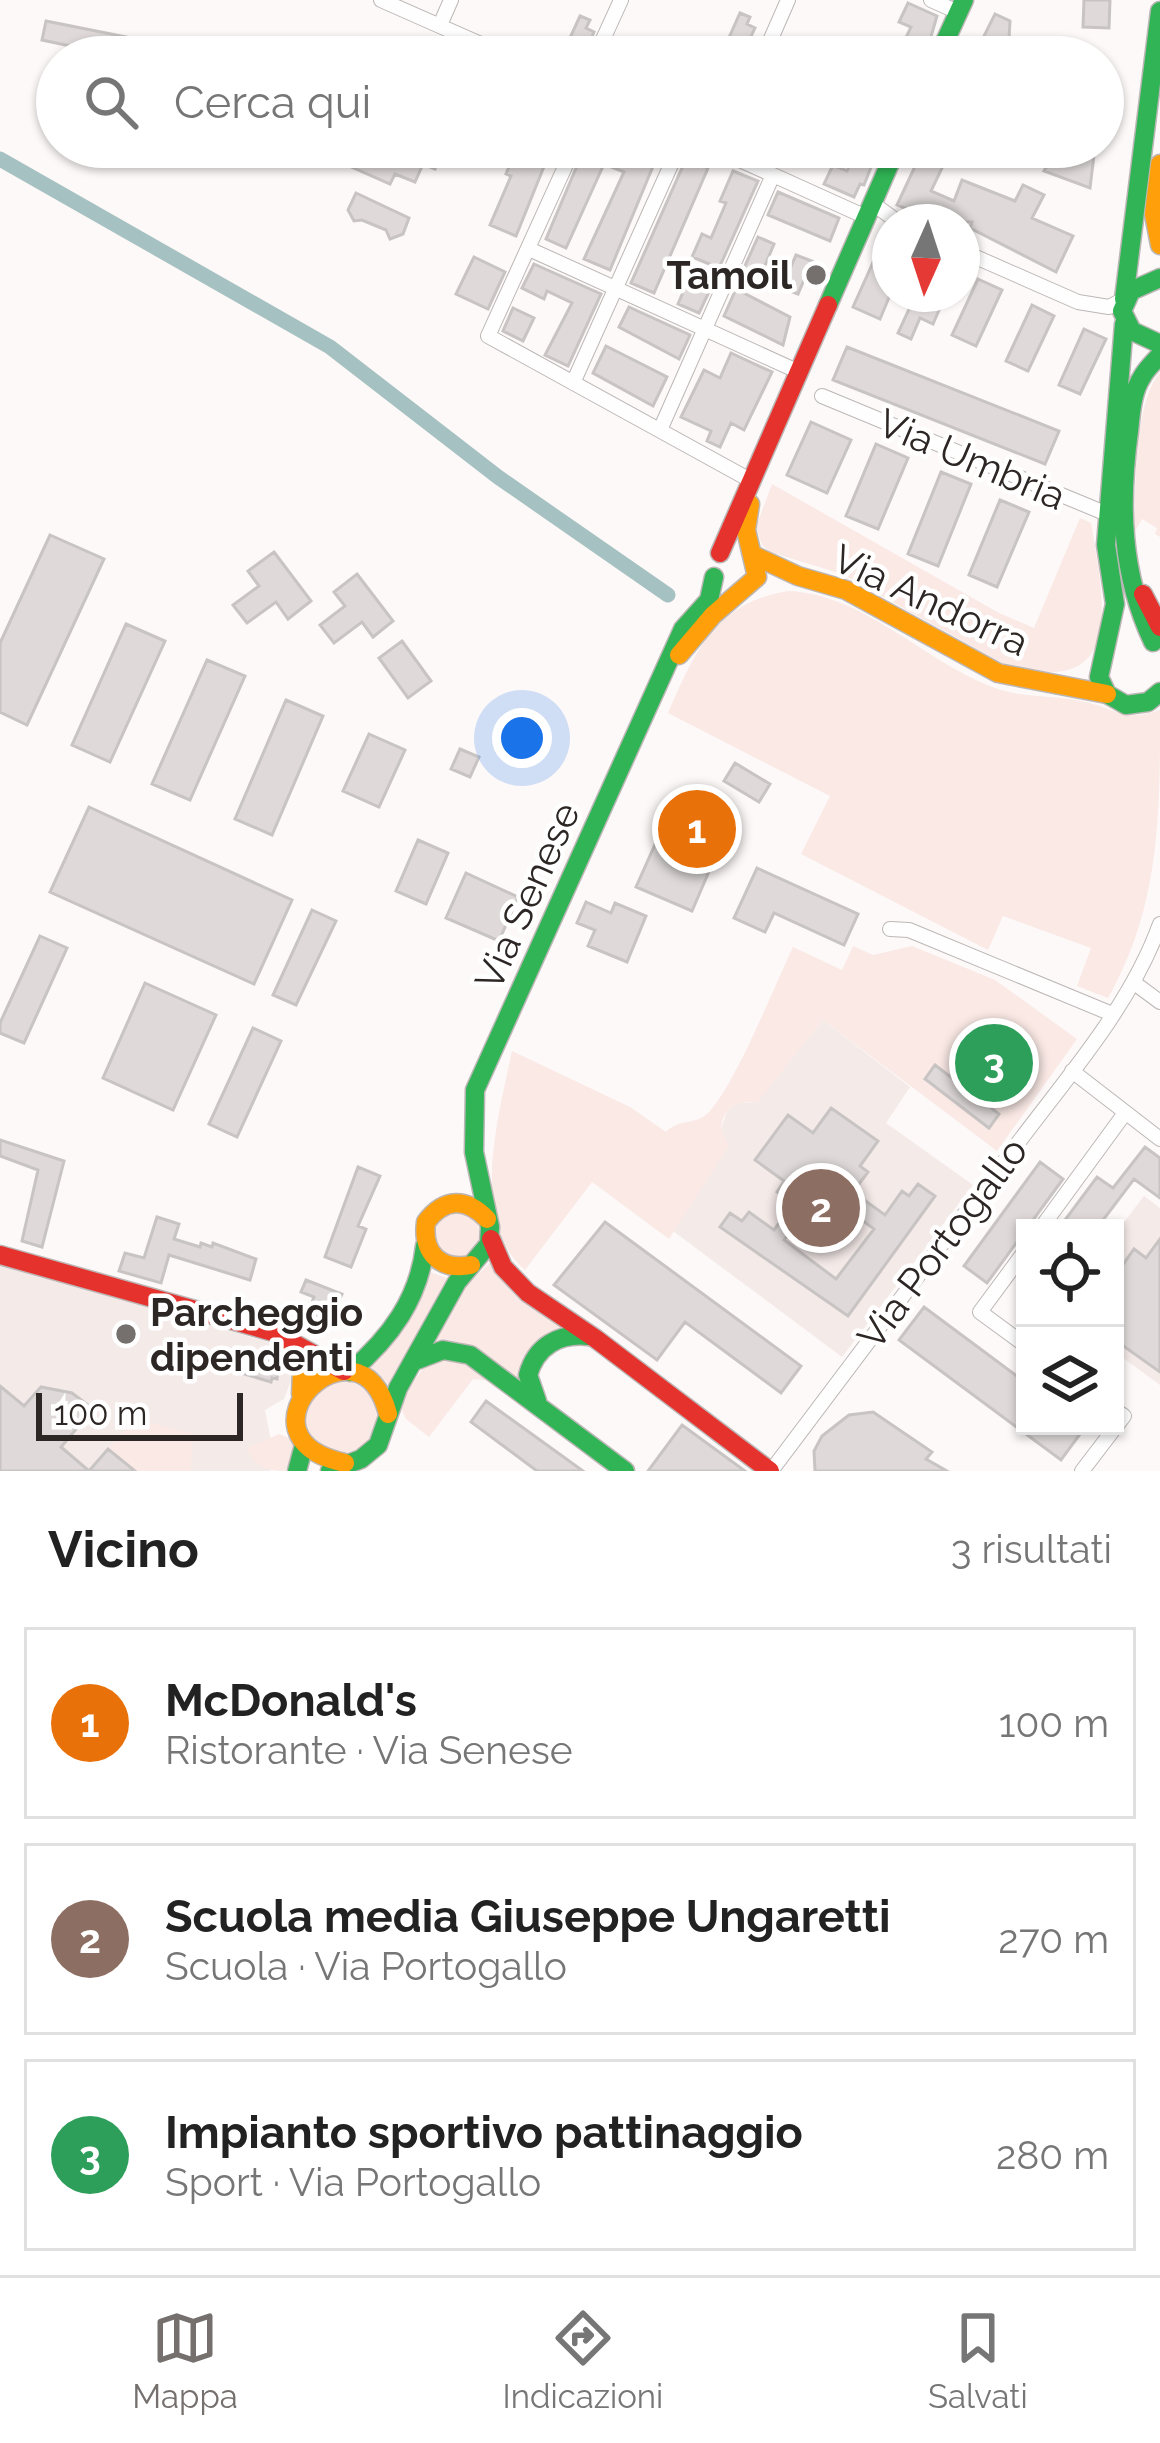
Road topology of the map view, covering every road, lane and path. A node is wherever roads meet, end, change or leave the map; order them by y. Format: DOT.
graph roads {
  1 [pos="381,0"];
  2 [pos="452,0"];
  3 [pos="621,0"];
  4 [pos="788,0"];
  5 [pos="931,0"];
  6 [pos="961,6"];
  7 [pos="1160,11"];
  8 [pos="440,25"];
  9 [pos="464,36"];
  10 [pos="605,36"];
  11 [pos="772,36"];
  12 [pos="947,36"];
  13 [pos="1160,164"];
  14 [pos="565,168"];
  15 [pos="670,168"];
  16 [pos="759,168"];
  17 [pos="888,168"];
  18 [pos="773,175"];
  19 [pos="869,210"];
  20 [pos="872,211"];
  21 [pos="1160,245"];
  22 [pos="529,249"];
  23 [pos="980,259"];
  24 [pos="1160,278"];
  25 [pos="616,289"];
  26 [pos="1124,299"];
  27 [pos="1124,324"];
  28 [pos="704,329"];
  29 [pos="1160,344"];
  30 [pos="1160,355"];
  31 [pos="797,371"];
  32 [pos="573,382"];
  33 [pos="822,396"];
  34 [pos="660,430"];
  35 [pos="765,451"];
  36 [pos="750,480"];
  37 [pos="1115,517"];
  38 [pos="720,553"];
  39 [pos="752,554"];
  40 [pos="797,576"];
  41 [pos="714,577"];
  42 [pos="746,589"];
  43 [pos="1158,640"];
  44 [pos="1108,646"];
  45 [pos="665,673"];
  46 [pos="1107,694"];
  47 [pos="1156,698"];
  48 [pos="1160,924"];
  49 [pos="890,929"];
  50 [pos="1133,982"];
  51 [pos="1160,1002"];
  52 [pos="1112,1014"];
  53 [pos="1072,1071"];
  54 [pos="1125,1113"];
  55 [pos="1160,1139"];
  56 [pos="474,1152"];
  57 [pos="443,1204"];
  58 [pos="1048,1219"];
  59 [pos="488,1228"];
  60 [pos="425,1246"];
  61 [pos="0,1255"];
  62 [pos="476,1263"];
  63 [pos="1016,1263"];
  64 [pos="273,1332"];
  65 [pos="1016,1338"];
  66 [pos="596,1339"];
  67 [pos="417,1360"];
  68 [pos="347,1371"];
  69 [pos="301,1394"];
  70 [pos="548,1414"];
  71 [pos="388,1419"];
  72 [pos="1109,1435"];
  73 [pos="304,1444"];
  74 [pos="339,1467"];
  75 [pos="297,1471"];
  76 [pos="625,1471"];
  77 [pos="770,1471"];
  78 [pos="1082,1471"];
  1 -- 8 [label="street"];
  2 -- 8 [label="street"];
  3 -- 10 [label="street"];
  4 -- 11 [label="street"];
  5 -- 6 [label="street"];
  6 -- 12 [label="main road"];
  7 -- 26 [label="main road"];
  8 -- 9 [label="street"];
  13 -- 21 [label="main road"];
  14 -- 22 [label="street"];
  15 -- 25 [label="street"];
  16 -- 18 [label="street"];
  17 -- 19 [label="main road, Via Senese"];
  18 -- 19 [label="street"];
  18 -- 28 [label="street"];
  19 -- 20 [label="street"];
  19 -- 31 [label="main road, Via Senese"];
  22 -- 25 [label="street"];
  22 -- 32 [label="street"];
  23 -- 26 [label="street"];
  24 -- 26 [label="main road"];
  25 -- 28 [label="street"];
  25 -- 32 [label="street"];
  26 -- 27 [label="main road"];
  27 -- 29 [label="main road"];
  27 -- 37 [label="main road"];
  28 -- 31 [label="street"];
  28 -- 34 [label="street"];
  30 -- 37 [label="main road"];
  31 -- 35 [label="main road, Via Senese"];
  32 -- 34 [label="street"];
  33 -- 37 [label="street, Via Umbria"];
  34 -- 36 [label="street"];
  35 -- 36 [label="main road, Via Senese"];
  35 -- 39 [label="main road, Via Senese"];
  36 -- 38 [label="main road, Via Senese"];
  37 -- 43 [label="main road"];
  37 -- 44 [label="main road"];
  38 -- 39 [label="main road"];
  38 -- 41 [label="main road, Via Senese"];
  39 -- 40 [label="main road, Via Andorra"];
  39 -- 42 [label="main road, Via Senese"];
  40 -- 42 [label="main road, Via Andorra"];
  40 -- 46 [label="main road, Via Andorra"];
  41 -- 42 [label="main road"];
  41 -- 45 [label="main road, Via Senese"];
  42 -- 45 [label="main road, Via Senese"];
  43 -- 44 [label="main road"];
  44 -- 46 [label="main road"];
  45 -- 56 [label="main road, Via Senese"];
  46 -- 47 [label="main road, Via Andorra"];
  48 -- 50 [label="street, Via Portogallo"];
  49 -- 52 [label="street"];
  50 -- 51 [label="street"];
  50 -- 52 [label="street, Via Portogallo"];
  52 -- 53 [label="street, Via Portogallo"];
  53 -- 54 [label="street"];
  53 -- 77 [label="street, Via Portogallo"];
  54 -- 55 [label="street"];
  54 -- 58 [label="street"];
  56 -- 57 [label="main road, Via Senese"];
  56 -- 59 [label="main road, Via Senese"];
  57 -- 59 [label="main road"];
  57 -- 60 [label="main road, Via Senese"];
  59 -- 62 [label="main road"];
  59 -- 66 [label="main road"];
  60 -- 62 [label="main road"];
  60 -- 68 [label="main road, Via Senese"];
  61 -- 64 [label="main road"];
  62 -- 67 [label="main road"];
  63 -- 65 [label="street"];
  64 -- 68 [label="main road"];
  64 -- 69 [label="main road"];
  66 -- 70 [label="main road"];
  66 -- 77 [label="main road"];
  67 -- 70 [label="main road"];
  67 -- 71 [label="main road"];
  68 -- 69 [label="main road, Via Senese"];
  68 -- 71 [label="main road"];
  69 -- 73 [label="main road"];
  70 -- 76 [label="main road"];
  71 -- 74 [label="main road"];
  72 -- 78 [label="street"];
  73 -- 74 [label="main road"];
  73 -- 75 [label="main road"];
}
